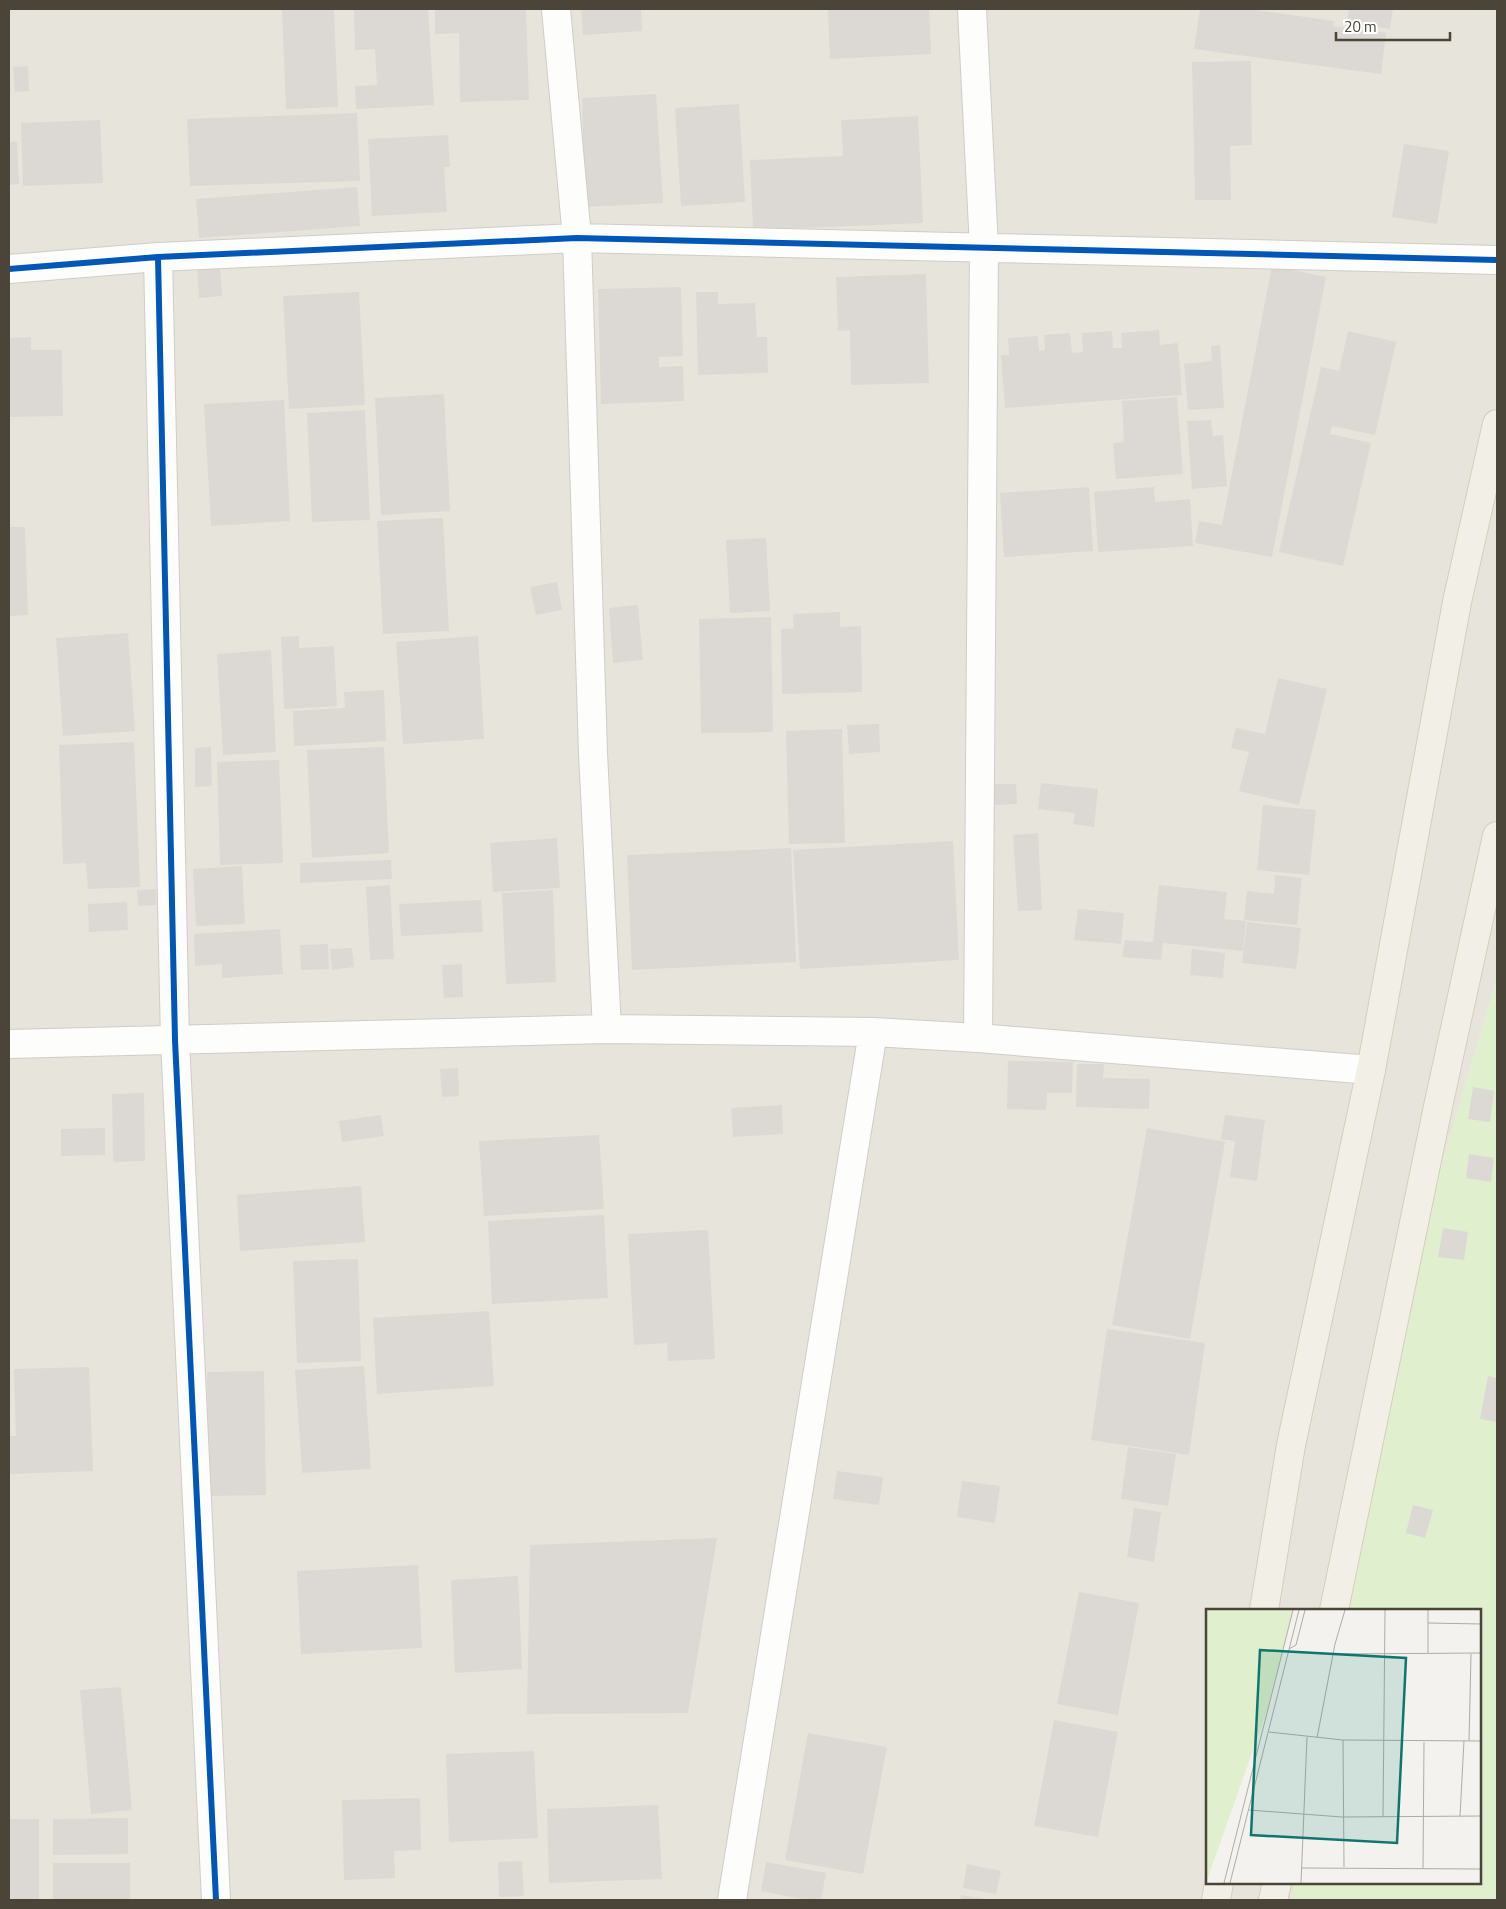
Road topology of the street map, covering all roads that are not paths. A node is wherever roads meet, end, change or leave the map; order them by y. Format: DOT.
graph roads {
  1 [pos="556,9"];
  2 [pos="972,9"];
  3 [pos="577,238"];
  4 [pos="984,248"];
  5 [pos="158,257"];
  6 [pos="1497,260"];
  7 [pos="9,269"];
  8 [pos="1497,424"];
  9 [pos="1497,836"];
  10 [pos="607,1029"];
  11 [pos="873,1032"];
  12 [pos="978,1038"];
  13 [pos="175,1040"];
  14 [pos="9,1044"];
  15 [pos="1371,1070"];
  16 [pos="1264,1609"];
  17 [pos="1334,1609"];
  18 [pos="1219,1884"];
  19 [pos="1277,1884"];
  20 [pos="216,1900"];
  21 [pos="732,1900"];
  22 [pos="1216,1900"];
  23 [pos="1273,1900"];
  1 -- 3 [label="street"];
  2 -- 4 [label="street"];
  3 -- 4 [label="street"];
  3 -- 5 [label="street"];
  3 -- 10 [label="street"];
  4 -- 6 [label="street"];
  4 -- 12 [label="street"];
  5 -- 7 [label="street"];
  5 -- 13 [label="street"];
  8 -- 15 [label="main road"];
  9 -- 17 [label="main road"];
  10 -- 11 [label="street"];
  10 -- 13 [label="street"];
  11 -- 12 [label="street"];
  11 -- 21 [label="street"];
  12 -- 15 [label="street"];
  13 -- 14 [label="street"];
  13 -- 20 [label="street"];
  15 -- 16 [label="main road"];
  18 -- 22 [label="main road"];
  19 -- 23 [label="main road"];
}
